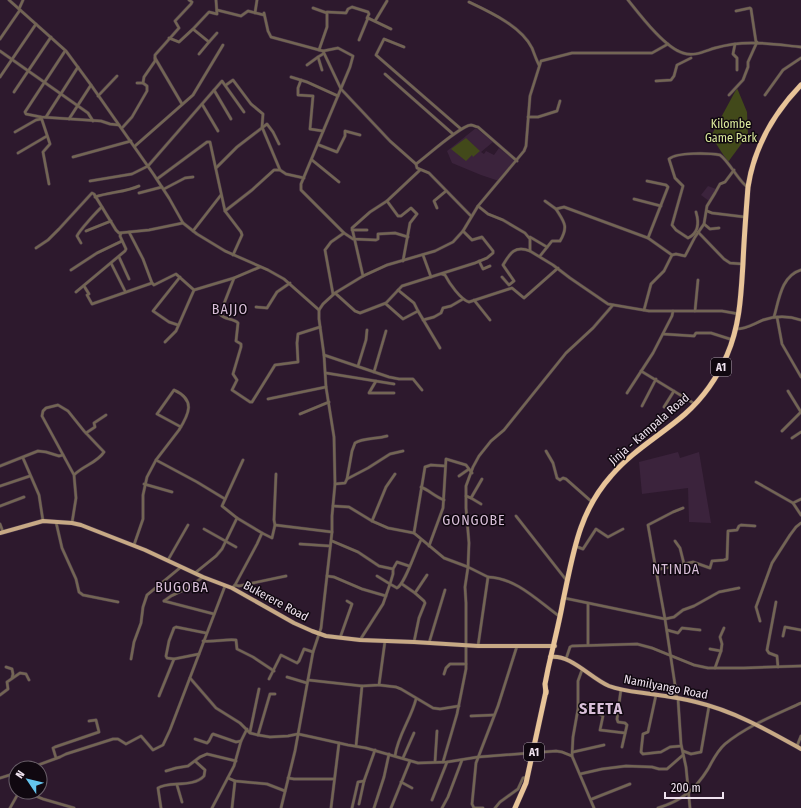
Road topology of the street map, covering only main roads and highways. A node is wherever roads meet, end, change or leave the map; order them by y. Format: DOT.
graph roads {
  1 [pos="801,85"];
  2 [pos="1,532"];
  3 [pos="562,610"];
  4 [pos="554,646"];
  5 [pos="552,657"];
  6 [pos="799,748"];
  7 [pos="515,808"];
  1 -- 3 [label="highway, Jinja - Kampala Road / A1"];
  2 -- 4 [label="main road, Bukerere Road"];
  3 -- 4 [label="highway, Jinja - Kampala Road / A1"];
  3 -- 4 [label="highway, Jinja - Kampala Road / A1"];
  4 -- 5 [label="highway, Jinja - Kampala Road / A1"];
  5 -- 6 [label="main road, Namilyango Road"];
  5 -- 7 [label="highway, Jinja - Kampala Road / A1"];
}
